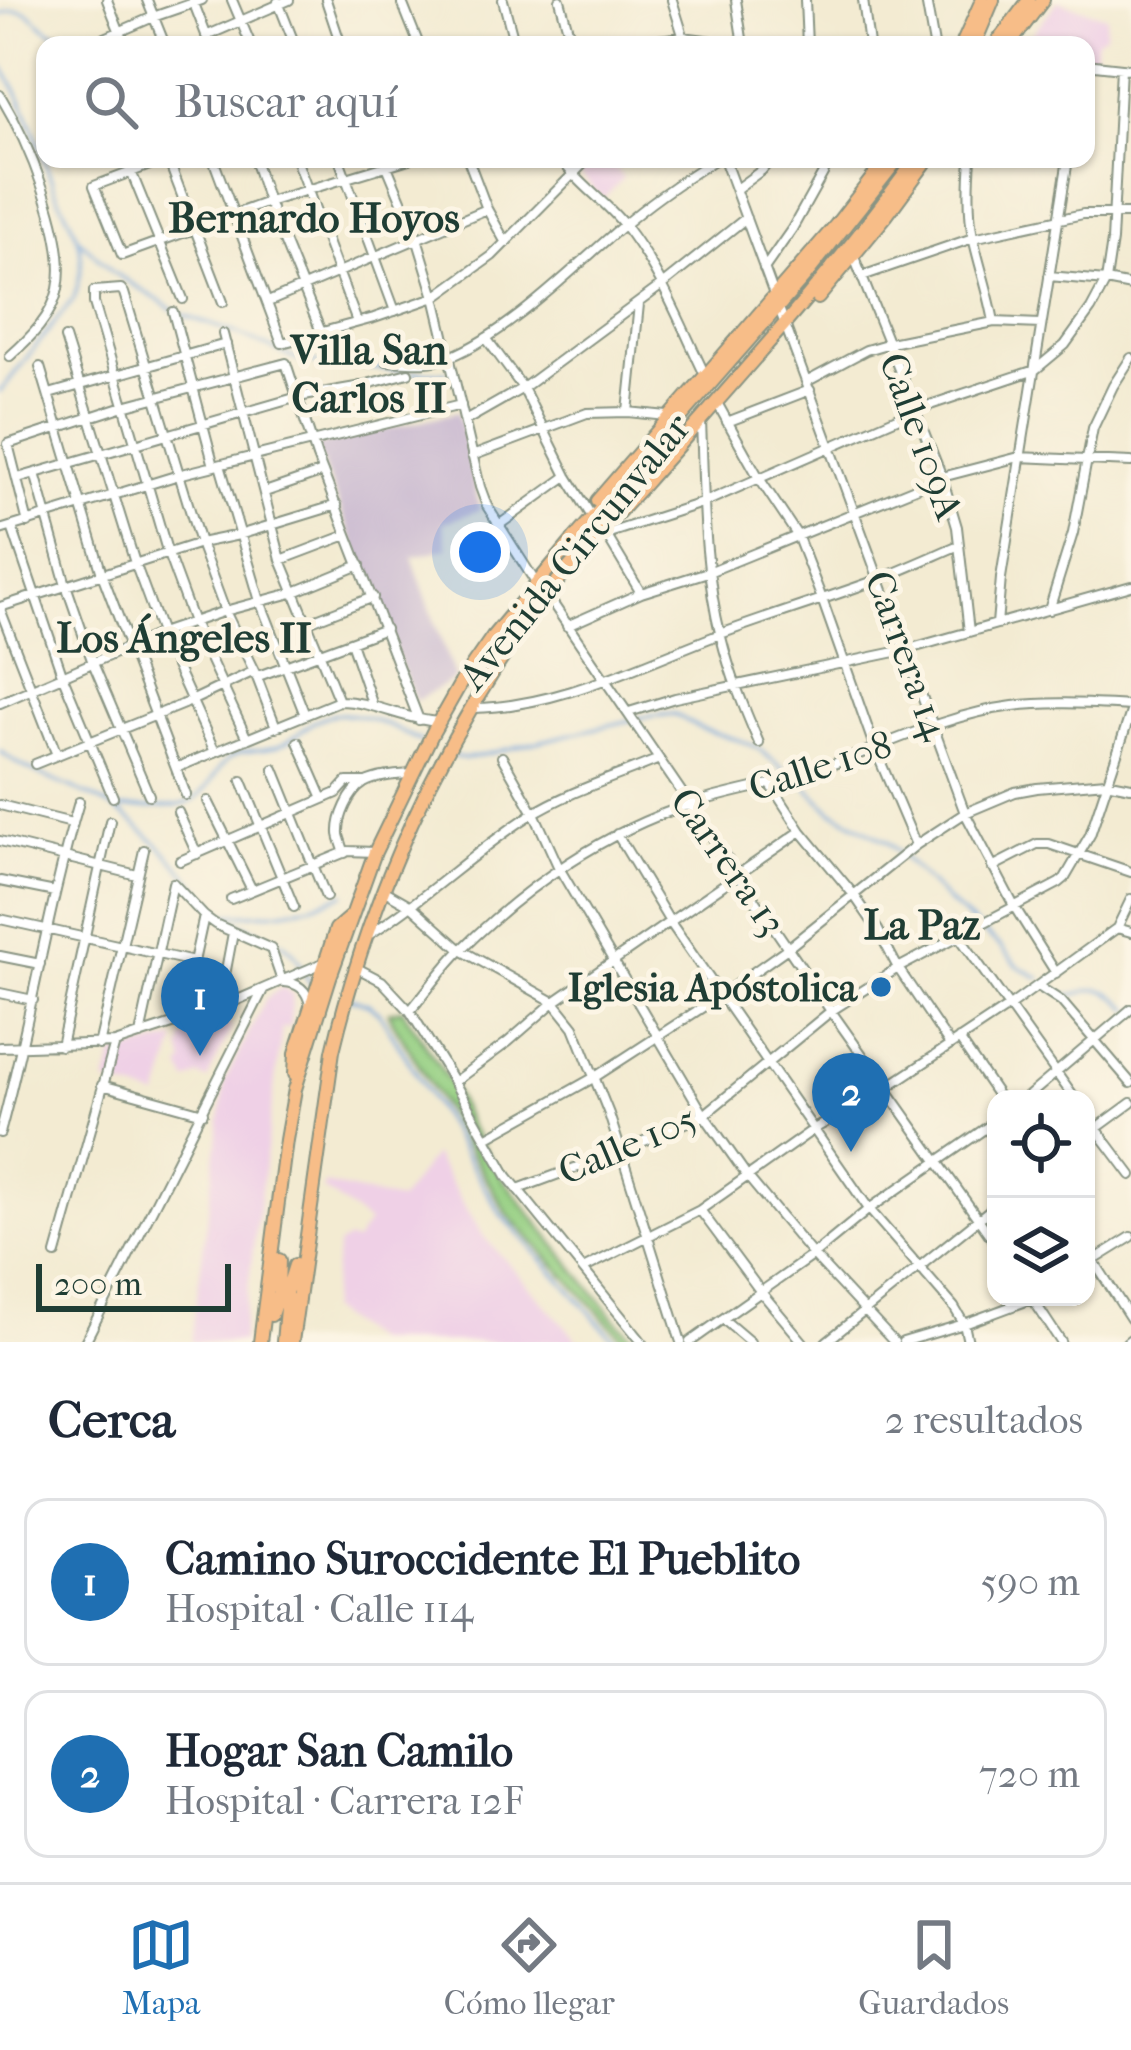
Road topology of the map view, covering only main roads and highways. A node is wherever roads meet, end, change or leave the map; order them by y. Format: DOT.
graph roads {
  1 [pos="982,0"];
  2 [pos="993,0"];
  3 [pos="1029,0"];
  4 [pos="1043,0"];
  5 [pos="966,36"];
  6 [pos="978,36"];
  7 [pos="1002,36"];
  8 [pos="1016,36"];
  9 [pos="880,168"];
  10 [pos="891,168"];
  11 [pos="909,168"];
  12 [pos="921,168"];
  13 [pos="776,302"];
  14 [pos="784,325"];
  15 [pos="574,539"];
  16 [pos="542,590"];
  17 [pos="319,997"];
  18 [pos="295,1089"];
  19 [pos="281,1182"];
  20 [pos="313,1188"];
  21 [pos="264,1342"];
  22 [pos="287,1342"];
  1 -- 5 [label="highway"];
  2 -- 6 [label="highway"];
  3 -- 7 [label="highway"];
  4 -- 8 [label="highway"];
  9 -- 13 [label="highway"];
  10 -- 13 [label="highway, Avenida Circunvalar"];
  11 -- 14 [label="highway, Avenida Circunvalar"];
  12 -- 14 [label="highway"];
  13 -- 15 [label="highway, Avenida Circunvalar"];
  13 -- 15 [label="highway"];
  14 -- 16 [label="highway, Avenida Circunvalar"];
  15 -- 16 [label="highway, Avenida Circunvalar"];
  16 -- 17 [label="highway, Avenida Circunvalar"];
  16 -- 20 [label="highway, Avenida Circunvalar"];
  17 -- 18 [label="highway, Avenida Circunvalar"];
  17 -- 18 [label="highway"];
  18 -- 19 [label="highway, Avenida Circunvalar"];
  19 -- 20 [label="highway"];
  19 -- 21 [label="highway, Avenida Circunvalar"];
  20 -- 22 [label="highway, Avenida Circunvalar"];
  21 -- 22 [label="highway"];
}
